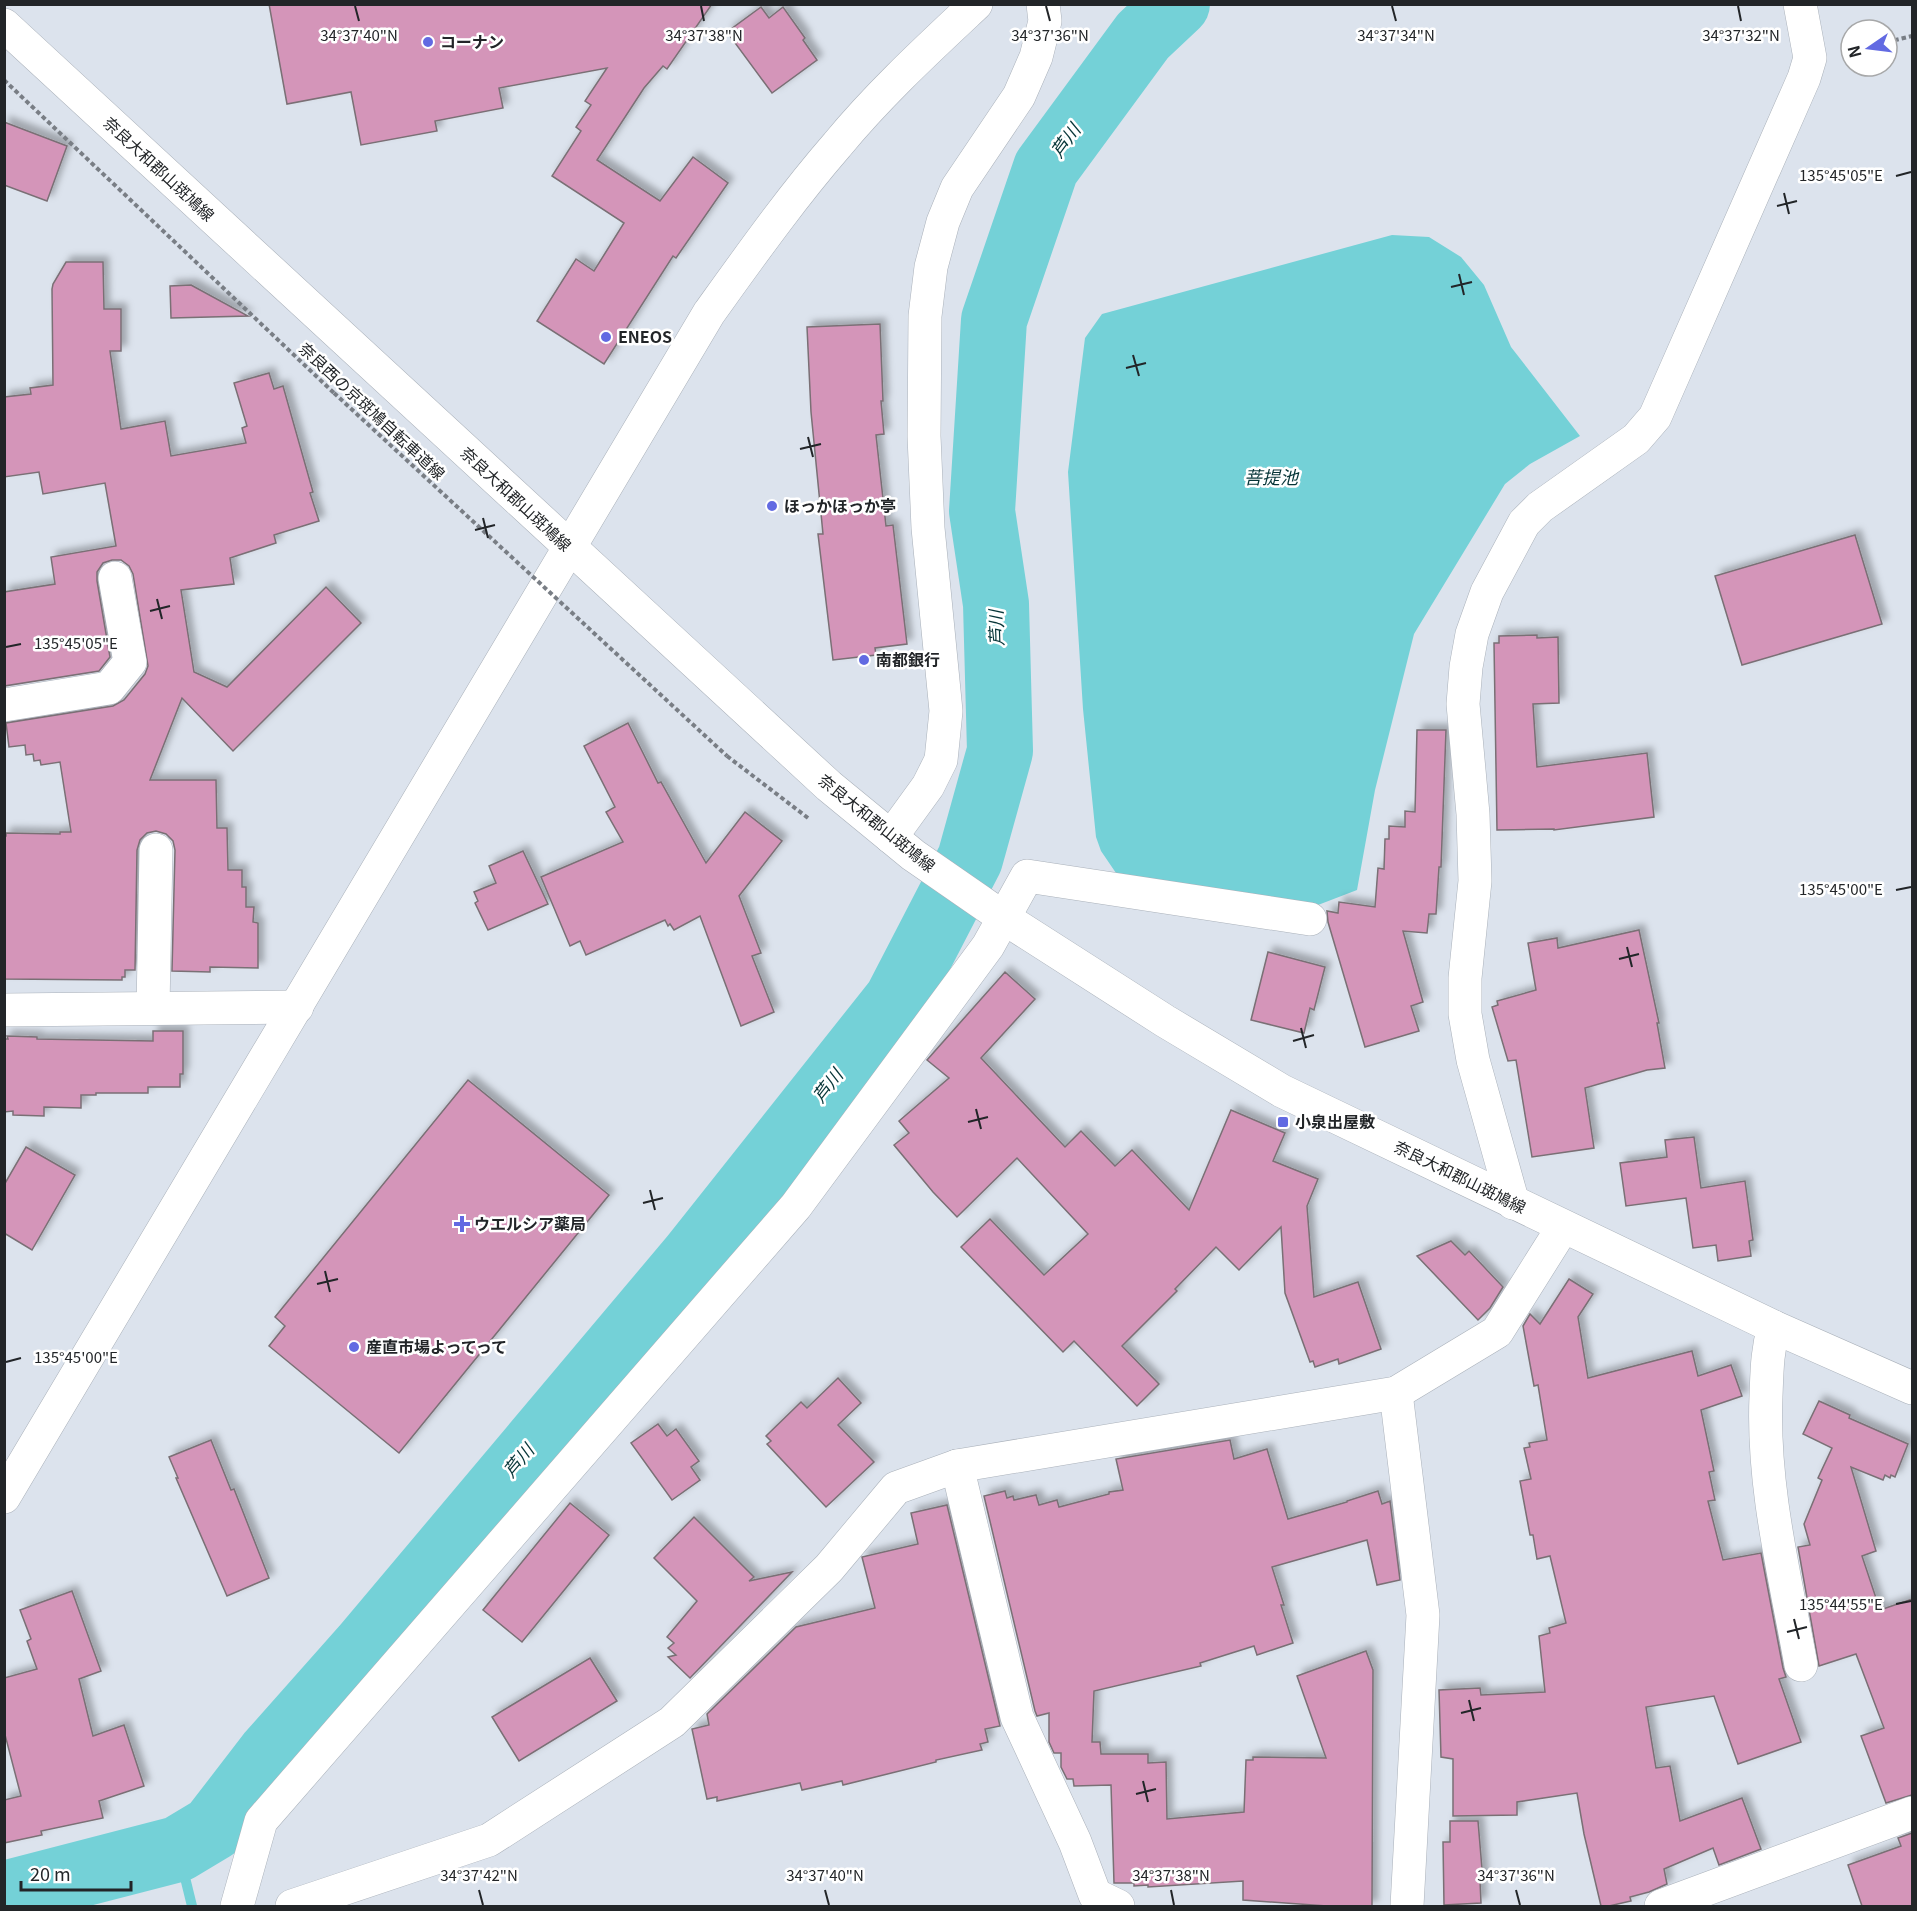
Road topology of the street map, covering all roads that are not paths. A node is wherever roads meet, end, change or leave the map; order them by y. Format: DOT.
graph roads {
  1 [pos="1043,4"];
  2 [pos="1800,4"];
  3 [pos="963,10"];
  4 [pos="4,26"];
  5 [pos="570,549"];
  6 [pos="115,578"];
  7 [pos="4,705"];
  8 [pos="902,846"];
  9 [pos="156,850"];
  10 [pos="996,912"];
  11 [pos="1310,919"];
  12 [pos="297,1007"];
  13 [pos="153,1008"];
  14 [pos="4,1010"];
  15 [pos="1513,1203"];
  16 [pos="1563,1227"];
  17 [pos="1774,1327"];
  18 [pos="1912,1388"];
  19 [pos="1396,1394"];
  20 [pos="957,1466"];
  21 [pos="4,1497"];
  22 [pos="1801,1665"];
  23 [pos="1912,1813"];
  24 [pos="237,1906"];
  25 [pos="292,1906"];
  26 [pos="1118,1906"];
  27 [pos="1407,1906"];
  28 [pos="1661,1906"];
  1 -- 8 [label="street"];
  2 -- 15 [label="street"];
  3 -- 5 [label="street"];
  4 -- 5 [label="street, 奈良大和郡山斑鳩線"];
  5 -- 8 [label="street, 奈良大和郡山斑鳩線"];
  5 -- 12 [label="street"];
  6 -- 7 [label="street"];
  8 -- 10 [label="street, 奈良大和郡山斑鳩線"];
  9 -- 13 [label="street"];
  10 -- 11 [label="street"];
  10 -- 15 [label="street, 奈良大和郡山斑鳩線"];
  10 -- 24 [label="street"];
  12 -- 13 [label="street"];
  12 -- 21 [label="street"];
  13 -- 14 [label="street"];
  15 -- 16 [label="street, 奈良大和郡山斑鳩線"];
  16 -- 17 [label="street, 奈良大和郡山斑鳩線"];
  16 -- 19 [label="street"];
  17 -- 18 [label="street, 奈良大和郡山斑鳩線"];
  17 -- 22 [label="street"];
  19 -- 20 [label="street"];
  19 -- 27 [label="street"];
  20 -- 25 [label="street"];
  20 -- 26 [label="street"];
  23 -- 28 [label="street"];
}
